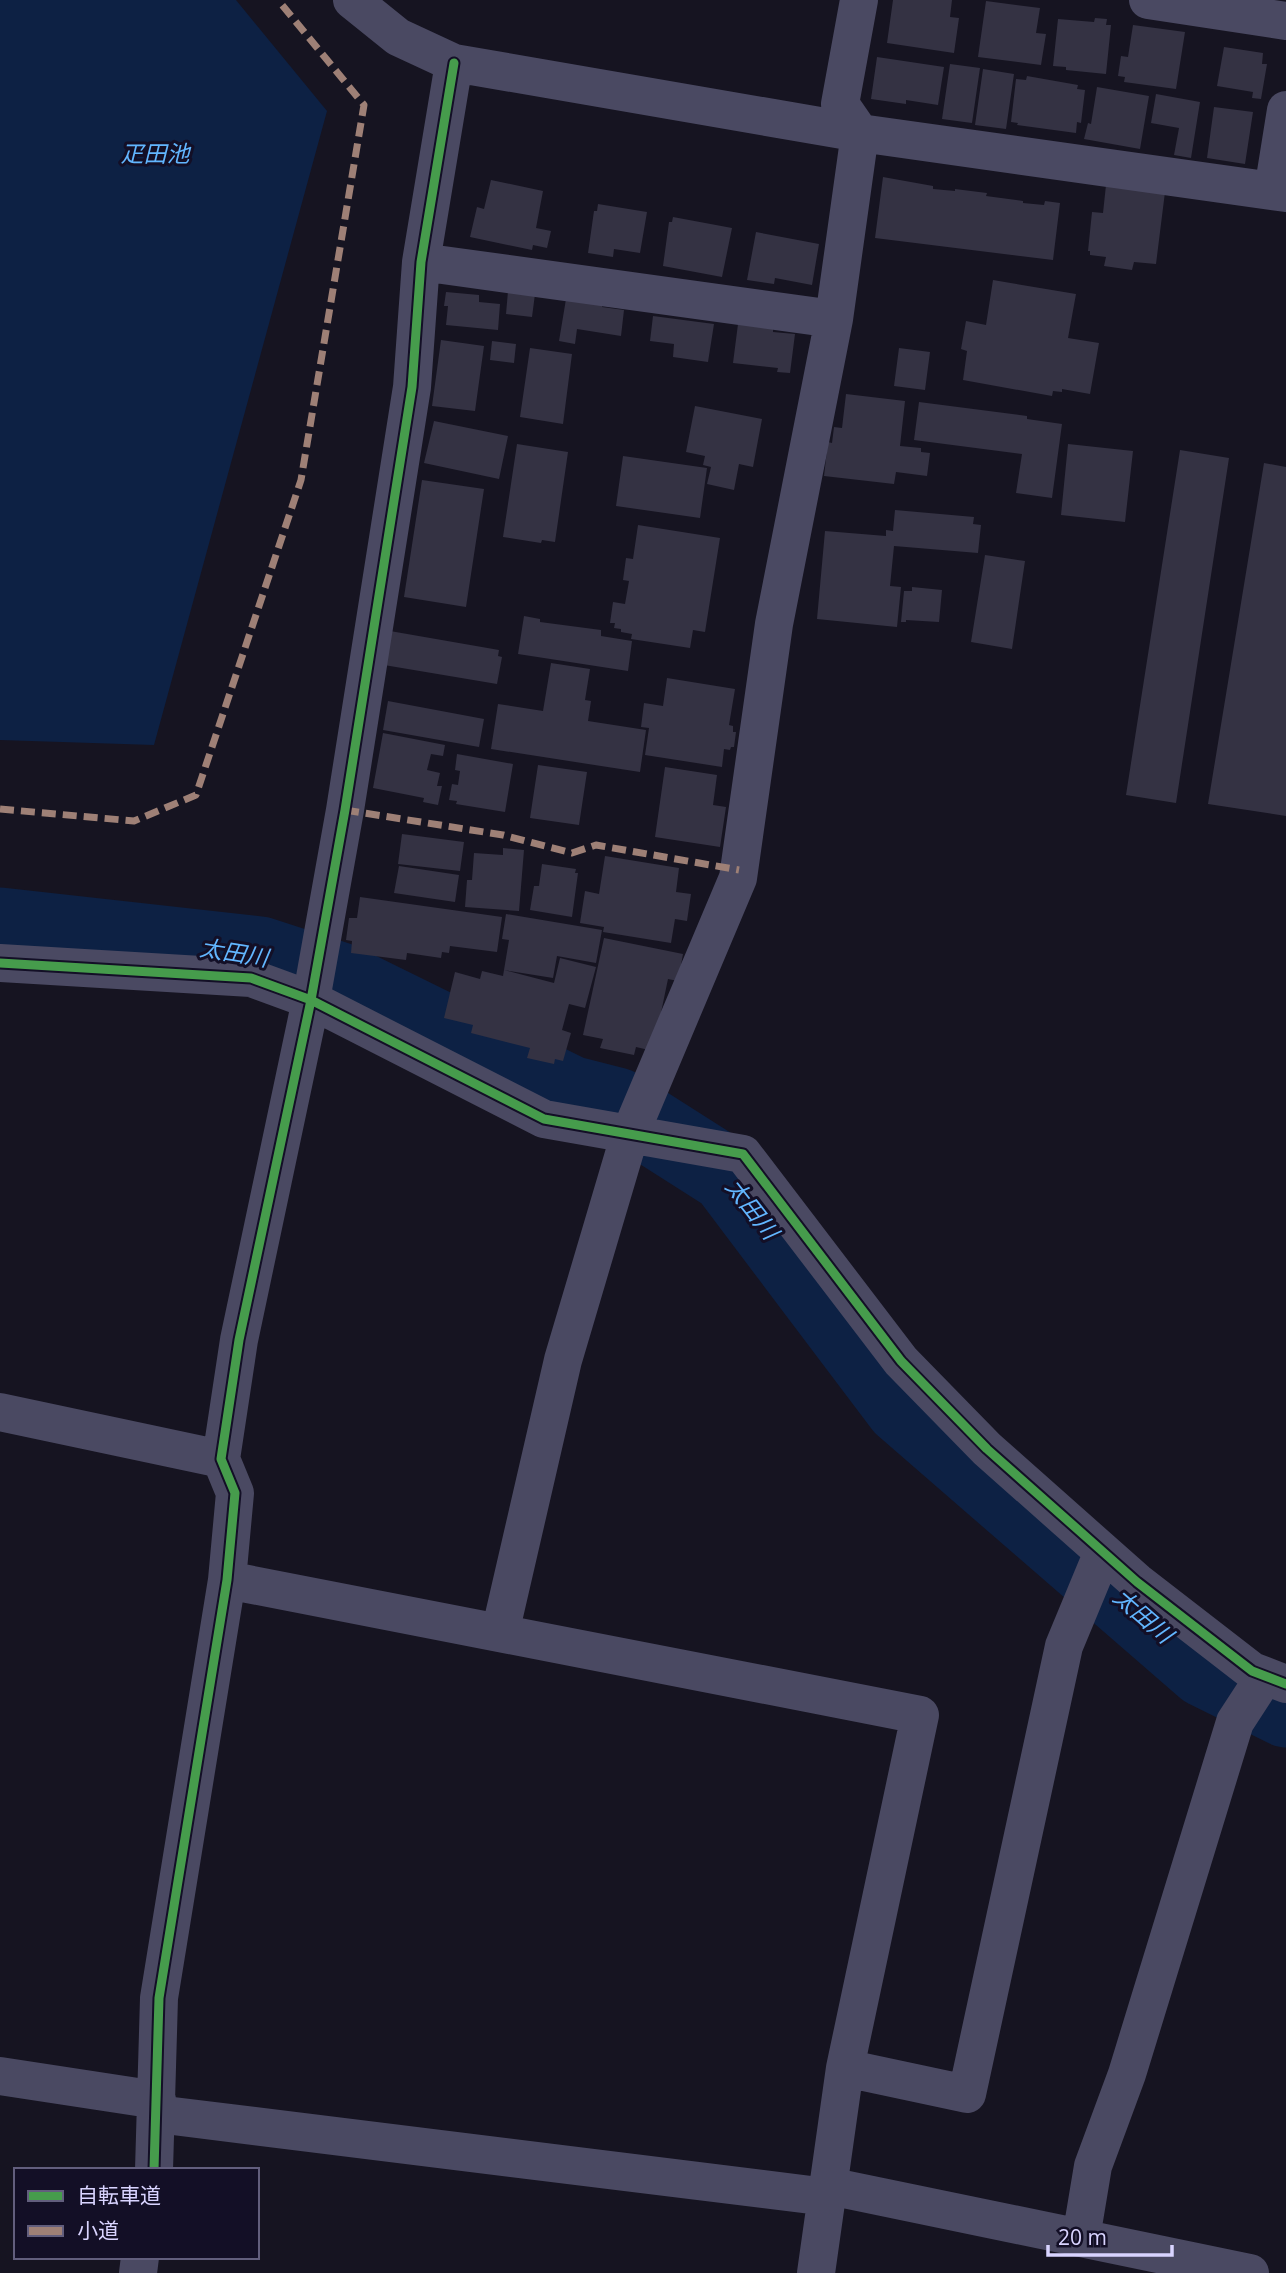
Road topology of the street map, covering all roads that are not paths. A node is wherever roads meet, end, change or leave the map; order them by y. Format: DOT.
graph roads {
  1 [pos="352,0"];
  2 [pos="859,0"];
  3 [pos="1148,0"];
  4 [pos="1286,21"];
  5 [pos="454,63"];
  6 [pos="1286,110"];
  7 [pos="860,133"];
  8 [pos="1280,192"];
  9 [pos="421,262"];
  10 [pos="834,319"];
  11 [pos="0,963"];
  12 [pos="311,1000"];
  13 [pos="630,1134"];
  14 [pos="0,1412"];
  15 [pos="222,1459"];
  16 [pos="1103,1552"];
  17 [pos="227,1580"];
  18 [pos="500,1633"];
  19 [pos="1275,1680"];
  20 [pos="845,2068"];
  21 [pos="0,2076"];
  22 [pos="157,2107"];
  23 [pos="154,2168"];
  24 [pos="828,2191"];
  25 [pos="1081,2238"];
  26 [pos="816,2273"];
  27 [pos="1250,2273"];
  1 -- 5 [label="street"];
  2 -- 7 [label="street"];
  3 -- 4 [label="street"];
  5 -- 7 [label="street"];
  5 -- 9 [label="street"];
  6 -- 8 [label="street"];
  7 -- 8 [label="street"];
  7 -- 10 [label="street"];
  9 -- 10 [label="street"];
  9 -- 12 [label="street"];
  10 -- 13 [label="street"];
  11 -- 12 [label="street"];
  12 -- 13 [label="street"];
  12 -- 15 [label="street"];
  13 -- 16 [label="street"];
  13 -- 18 [label="street"];
  14 -- 15 [label="street"];
  15 -- 17 [label="street"];
  16 -- 19 [label="street"];
  16 -- 20 [label="street"];
  17 -- 18 [label="street"];
  17 -- 22 [label="street"];
  18 -- 20 [label="street"];
  19 -- 25 [label="street"];
  20 -- 24 [label="street"];
  21 -- 22 [label="street"];
  22 -- 23 [label="street"];
  22 -- 24 [label="street"];
  24 -- 25 [label="street"];
  24 -- 26 [label="street"];
  25 -- 27 [label="street"];
}
